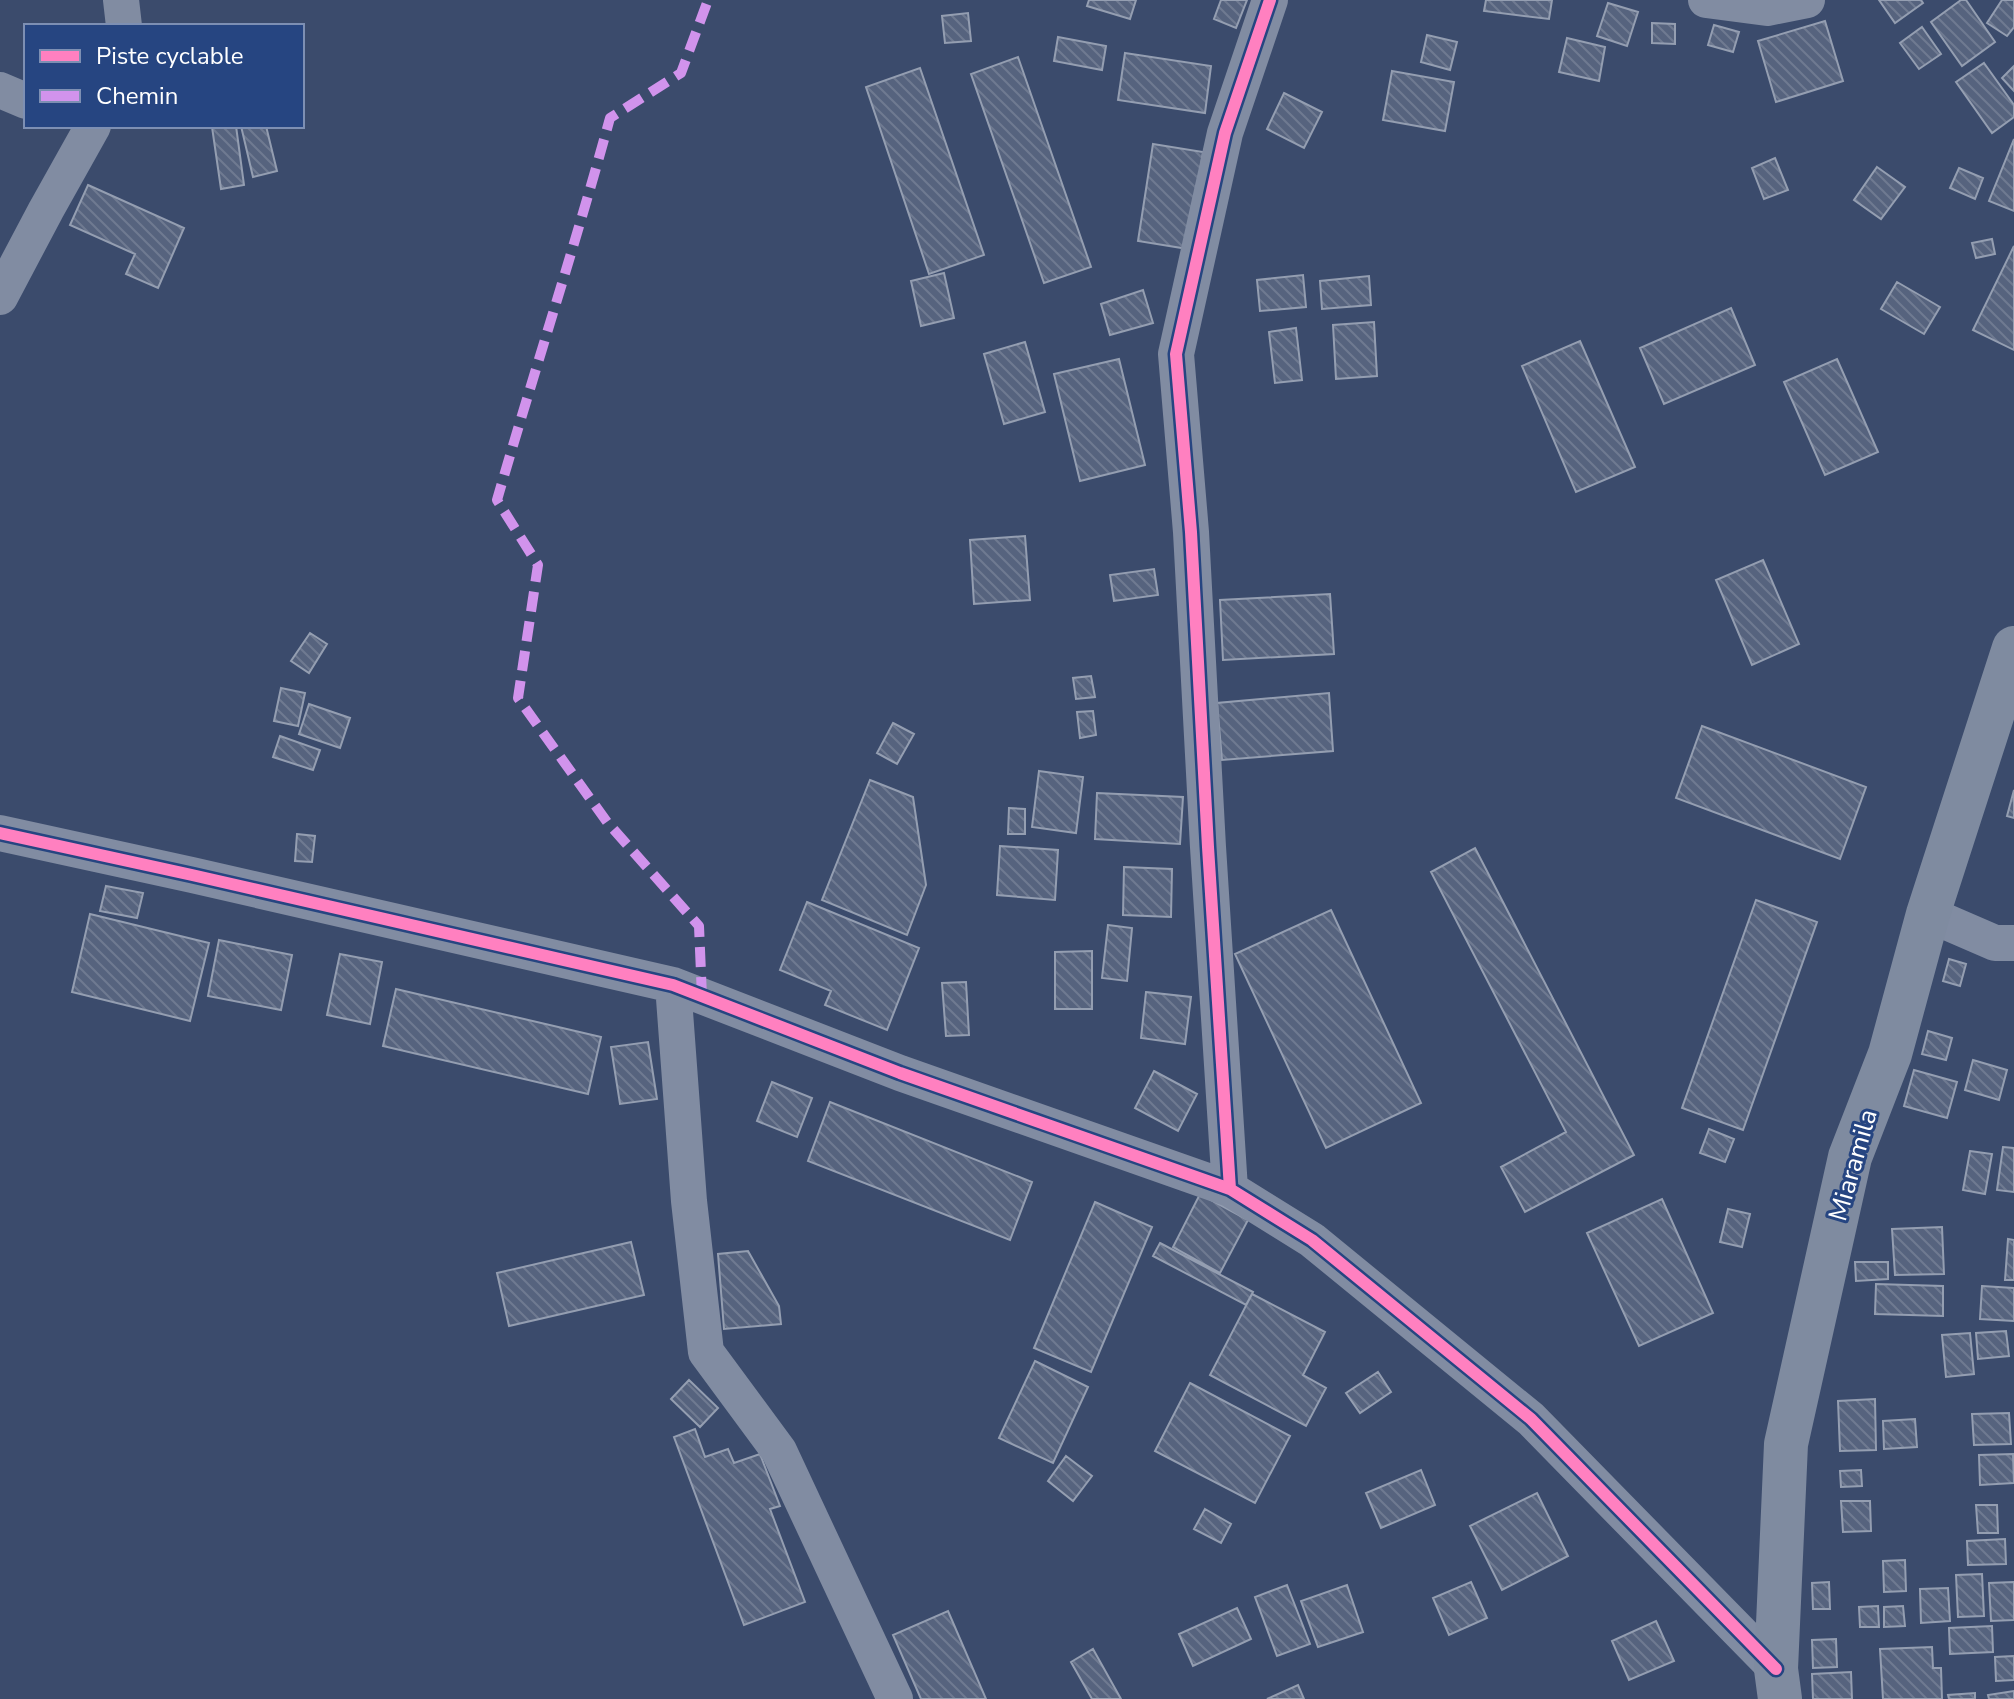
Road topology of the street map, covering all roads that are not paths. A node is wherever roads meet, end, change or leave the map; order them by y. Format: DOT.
graph roads {
  1 [pos="121,0"];
  2 [pos="1270,0"];
  3 [pos="1706,0"];
  4 [pos="1807,0"];
  5 [pos="124,24"];
  6 [pos="0,90"];
  7 [pos="24,100"];
  8 [pos="92,128"];
  9 [pos="0,297"];
  10 [pos="2014,648"];
  11 [pos="0,833"];
  12 [pos="1928,914"];
  13 [pos="2014,943"];
  14 [pos="673,985"];
  15 [pos="1230,1189"];
  16 [pos="1778,1684"];
  17 [pos="895,1699"];
  1 -- 5 [label="street"];
  2 -- 15 [label="street"];
  3 -- 4 [label="street"];
  6 -- 7 [label="street"];
  8 -- 9 [label="street"];
  10 -- 12 [label="main road, Miaramila"];
  11 -- 14 [label="street"];
  12 -- 13 [label="street"];
  12 -- 16 [label="main road, Miaramila"];
  14 -- 15 [label="street"];
  14 -- 17 [label="street"];
  15 -- 16 [label="street"];
}
